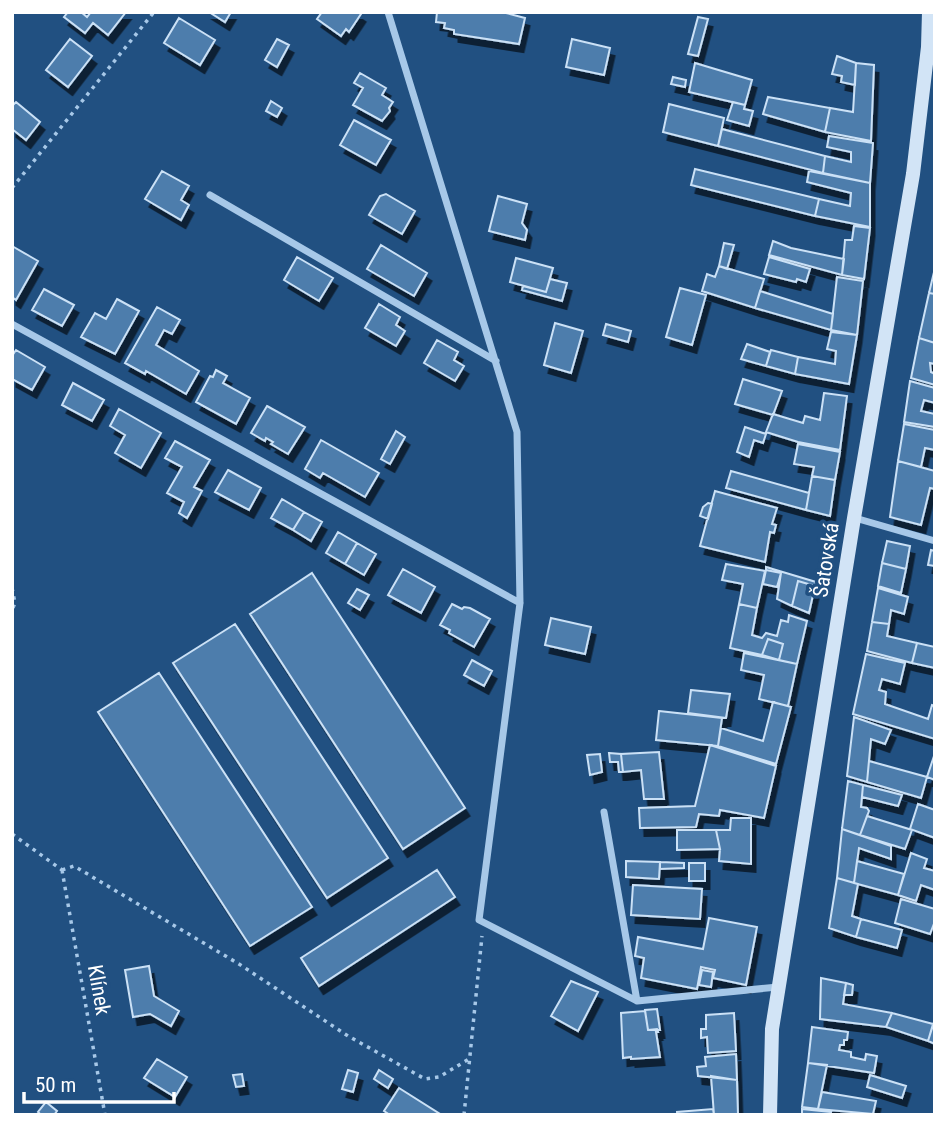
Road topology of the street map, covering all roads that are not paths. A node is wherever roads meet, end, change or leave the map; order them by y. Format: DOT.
graph roads {
  1 [pos="388,12"];
  2 [pos="929,12"];
  3 [pos="210,195"];
  4 [pos="12,324"];
  5 [pos="496,361"];
  6 [pos="854,517"];
  7 [pos="935,541"];
  8 [pos="520,603"];
  9 [pos="604,812"];
  10 [pos="778,987"];
  11 [pos="637,1000"];
  12 [pos="770,1115"];
  1 -- 5 [label="street"];
  2 -- 6 [label="main road, Šatovská"];
  3 -- 5 [label="street"];
  4 -- 8 [label="street"];
  5 -- 8 [label="street"];
  6 -- 7 [label="street"];
  6 -- 10 [label="main road, Šatovská"];
  8 -- 11 [label="street"];
  9 -- 11 [label="street"];
  10 -- 11 [label="street"];
  10 -- 12 [label="main road, Šatovská"];
}
